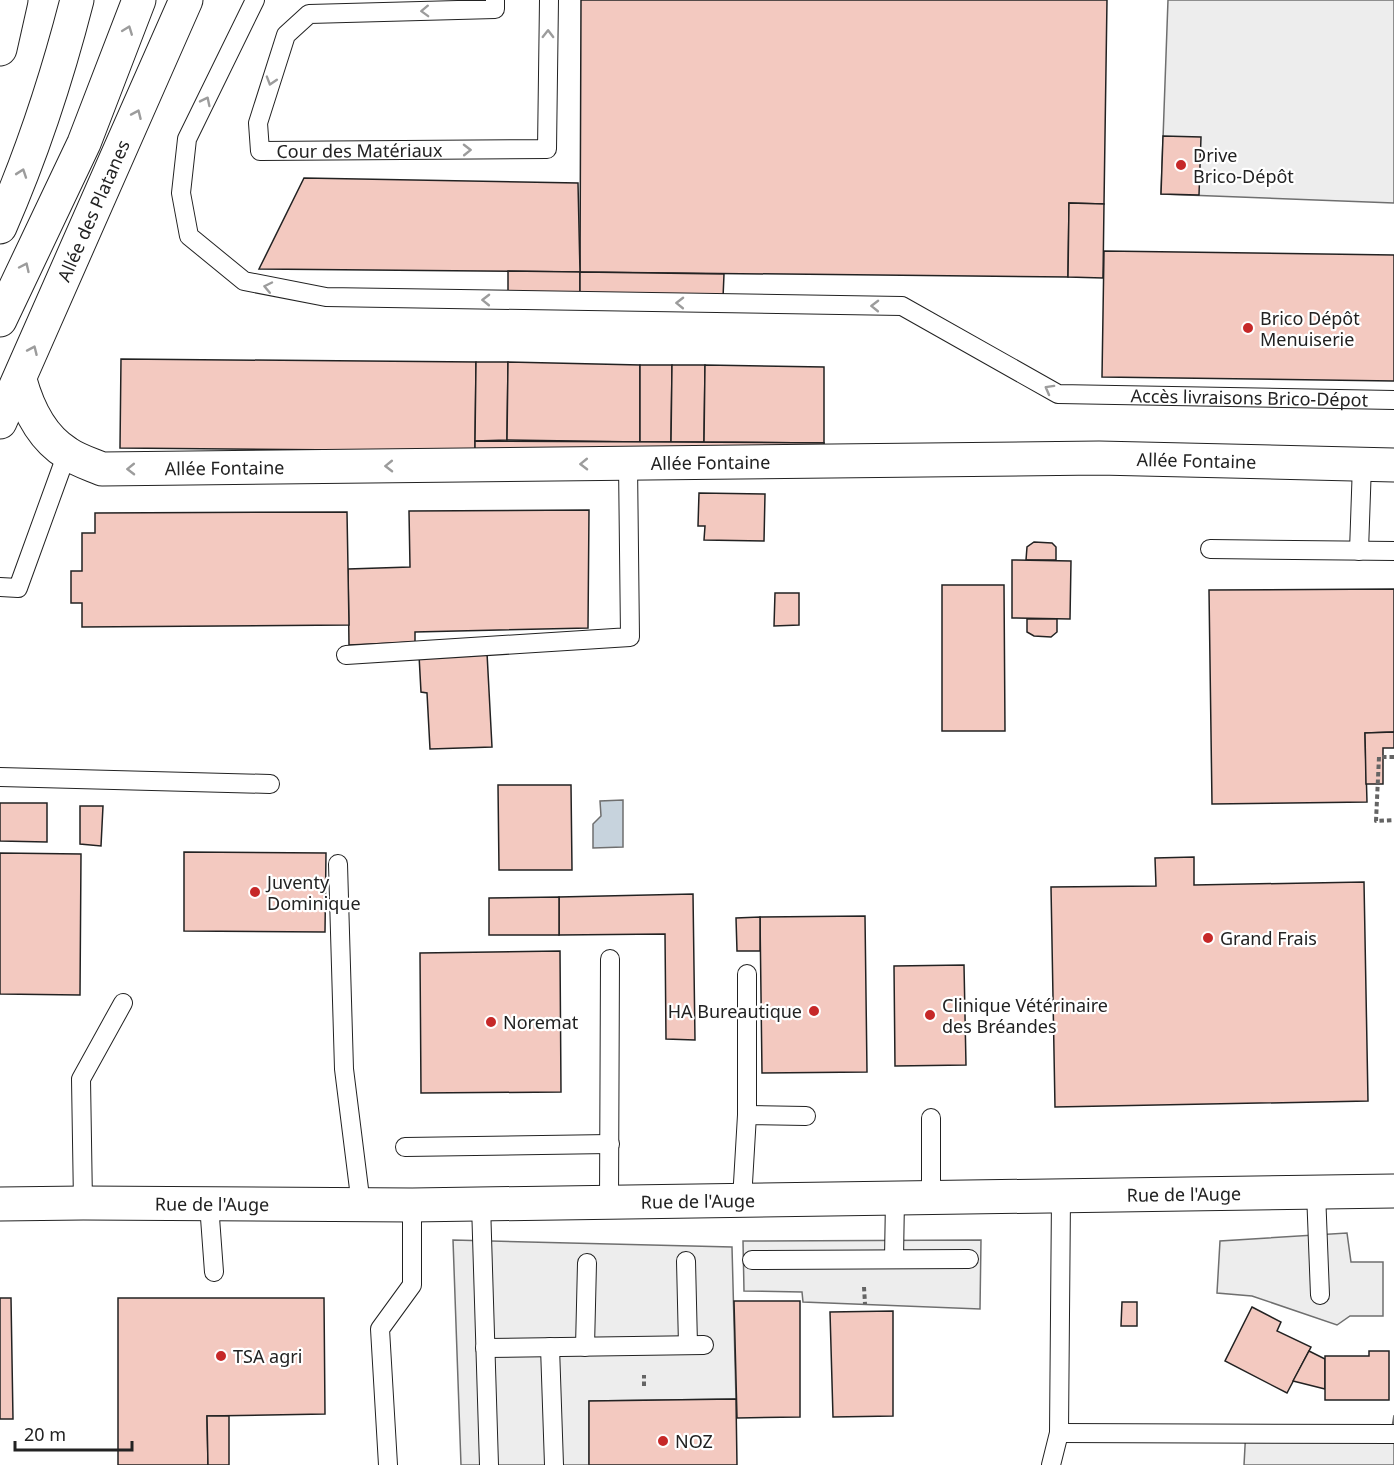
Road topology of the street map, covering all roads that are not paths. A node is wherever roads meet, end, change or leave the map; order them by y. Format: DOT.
graph roads {
  1 [pos="11,0"];
  2 [pos="76,0"];
  3 [pos="140,0"];
  4 [pos="186,0"];
  5 [pos="255,0"];
  6 [pos="495,0"];
  7 [pos="549,0"];
  8 [pos="0,48"];
  9 [pos="0,227"];
  10 [pos="0,320"];
  11 [pos="20,380"];
  12 [pos="1394,400"];
  13 [pos="0,422"];
  14 [pos="67,453"];
  15 [pos="628,463"];
  16 [pos="1362,464"];
  17 [pos="1394,465"];
  18 [pos="1210,549"];
  19 [pos="1359,551"];
  20 [pos="1394,551"];
  21 [pos="0,587"];
  22 [pos="346,655"];
  23 [pos="0,777"];
  24 [pos="270,784"];
  25 [pos="338,864"];
  26 [pos="610,959"];
  27 [pos="747,974"];
  28 [pos="123,1003"];
  29 [pos="747,1115"];
  30 [pos="806,1116"];
  31 [pos="931,1118"];
  32 [pos="610,1143"];
  33 [pos="405,1147"];
  34 [pos="1394,1191"];
  35 [pos="1316,1192"];
  36 [pos="1061,1196"];
  37 [pos="894,1198"];
  38 [pos="930,1198"];
  39 [pos="742,1200"];
  40 [pos="609,1202"];
  41 [pos="83,1203"];
  42 [pos="0,1204"];
  43 [pos="209,1204"];
  44 [pos="481,1204"];
  45 [pos="361,1205"];
  46 [pos="412,1205"];
  47 [pos="894,1259"];
  48 [pos="969,1259"];
  49 [pos="752,1260"];
  50 [pos="686,1261"];
  51 [pos="587,1263"];
  52 [pos="214,1272"];
  53 [pos="1320,1295"];
  54 [pos="550,1347"];
  55 [pos="585,1347"];
  56 [pos="485,1348"];
  57 [pos="1059,1433"];
  58 [pos="1394,1434"];
  59 [pos="388,1465"];
  60 [pos="489,1465"];
  61 [pos="554,1465"];
  62 [pos="1051,1465"];
  1 -- 8 [label="street"];
  9 -- 2 [label="street, one-way"];
  10 -- 3 [label="street, one-way"];
  11 -- 4 [label="street, Allée des Platanes, one-way"];
  12 -- 5 [label="lane, Accès livraisons Brico-Dépot, one-way"];
  6 -- 7 [label="lane, Cour des Matériaux, one-way"];
  11 -- 13 [label="street, Allée des Platanes"];
  11 -- 14 [label="street, Allée Fontaine"];
  15 -- 14 [label="street, Allée Fontaine, one-way"];
  14 -- 21 [label="lane"];
  15 -- 16 [label="street, Allée Fontaine"];
  15 -- 22 [label="lane"];
  16 -- 17 [label="street, Allée Fontaine"];
  16 -- 19 [label="lane"];
  18 -- 19 [label="lane"];
  19 -- 20 [label="lane"];
  23 -- 24 [label="lane"];
  25 -- 45 [label="lane"];
  26 -- 32 [label="lane"];
  27 -- 29 [label="lane"];
  28 -- 41 [label="lane"];
  29 -- 30 [label="lane"];
  29 -- 39 [label="lane"];
  31 -- 38 [label="lane"];
  32 -- 33 [label="lane"];
  32 -- 40 [label="lane"];
  34 -- 35 [label="street, Rue de l'Auge"];
  35 -- 36 [label="street, Rue de l'Auge"];
  35 -- 53 [label="lane"];
  36 -- 38 [label="street, Rue de l'Auge"];
  36 -- 57 [label="lane"];
  37 -- 38 [label="street, Rue de l'Auge"];
  37 -- 39 [label="street, Rue de l'Auge"];
  37 -- 47 [label="lane"];
  39 -- 40 [label="street, Rue de l'Auge"];
  40 -- 44 [label="street, Rue de l'Auge"];
  41 -- 42 [label="street, Rue de l'Auge"];
  41 -- 43 [label="street, Rue de l'Auge"];
  43 -- 45 [label="street, Rue de l'Auge"];
  43 -- 52 [label="lane"];
  44 -- 46 [label="street, Rue de l'Auge"];
  44 -- 56 [label="lane"];
  45 -- 46 [label="street, Rue de l'Auge"];
  46 -- 59 [label="lane"];
  47 -- 48 [label="lane"];
  47 -- 49 [label="lane"];
  50 -- 55 [label="lane"];
  51 -- 55 [label="lane"];
  54 -- 55 [label="lane"];
  54 -- 56 [label="lane"];
  54 -- 61 [label="lane"];
  56 -- 60 [label="lane"];
  57 -- 58 [label="lane"];
  57 -- 62 [label="lane"];
}
